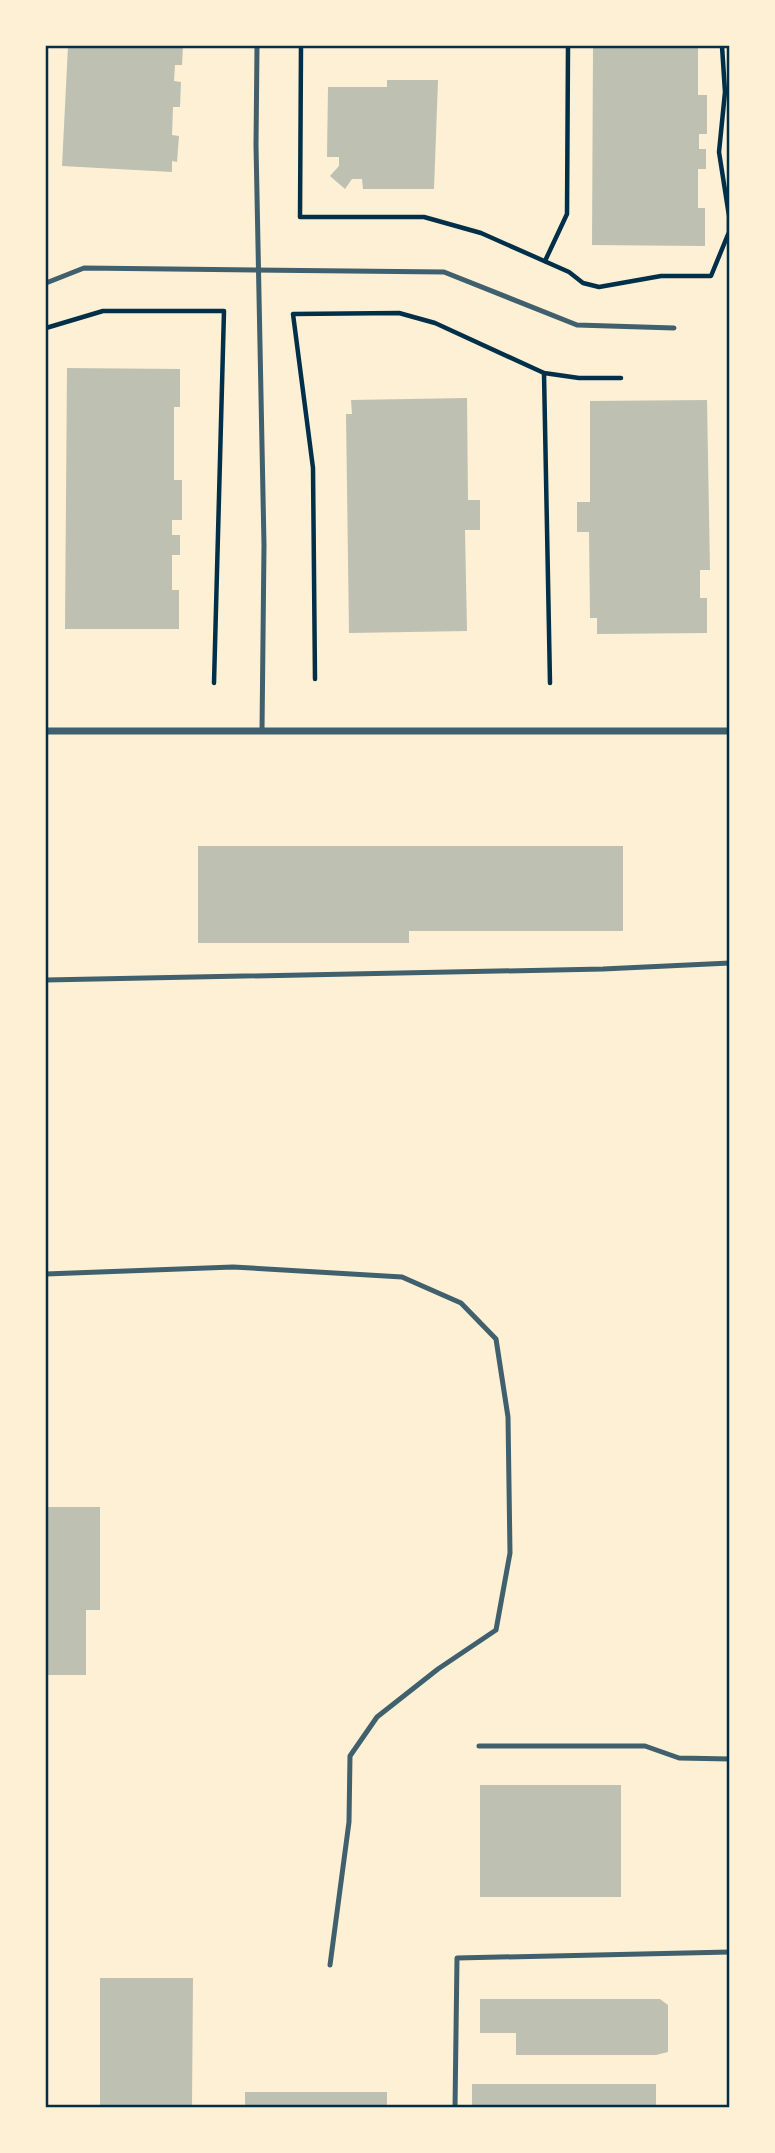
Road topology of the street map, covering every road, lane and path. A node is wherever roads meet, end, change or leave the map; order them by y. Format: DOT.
graph roads {
  1 [pos="257,46"];
  2 [pos="301,46"];
  3 [pos="568,46"];
  4 [pos="722,46"];
  5 [pos="545,261"];
  6 [pos="258,270"];
  7 [pos="46,283"];
  8 [pos="46,328"];
  9 [pos="674,328"];
  10 [pos="544,373"];
  11 [pos="621,378"];
  12 [pos="315,679"];
  13 [pos="214,683"];
  14 [pos="550,683"];
  15 [pos="46,731"];
  16 [pos="262,731"];
  17 [pos="730,731"];
  18 [pos="730,963"];
  19 [pos="46,980"];
  20 [pos="46,1274"];
  21 [pos="479,1746"];
  22 [pos="730,1759"];
  23 [pos="730,1952"];
  24 [pos="330,1965"];
  25 [pos="455,2108"];
  1 -- 6 [label="lane"];
  2 -- 5 [label="path"];
  3 -- 5 [label="path"];
  4 -- 5 [label="path"];
  6 -- 7 [label="lane"];
  6 -- 9 [label="lane"];
  6 -- 16 [label="lane"];
  8 -- 13 [label="path"];
  10 -- 11 [label="path"];
  10 -- 12 [label="path"];
  10 -- 14 [label="path"];
  15 -- 16 [label="street"];
  16 -- 17 [label="street"];
  18 -- 19 [label="lane"];
  20 -- 24 [label="lane"];
  21 -- 22 [label="lane"];
  23 -- 25 [label="lane"];
}
